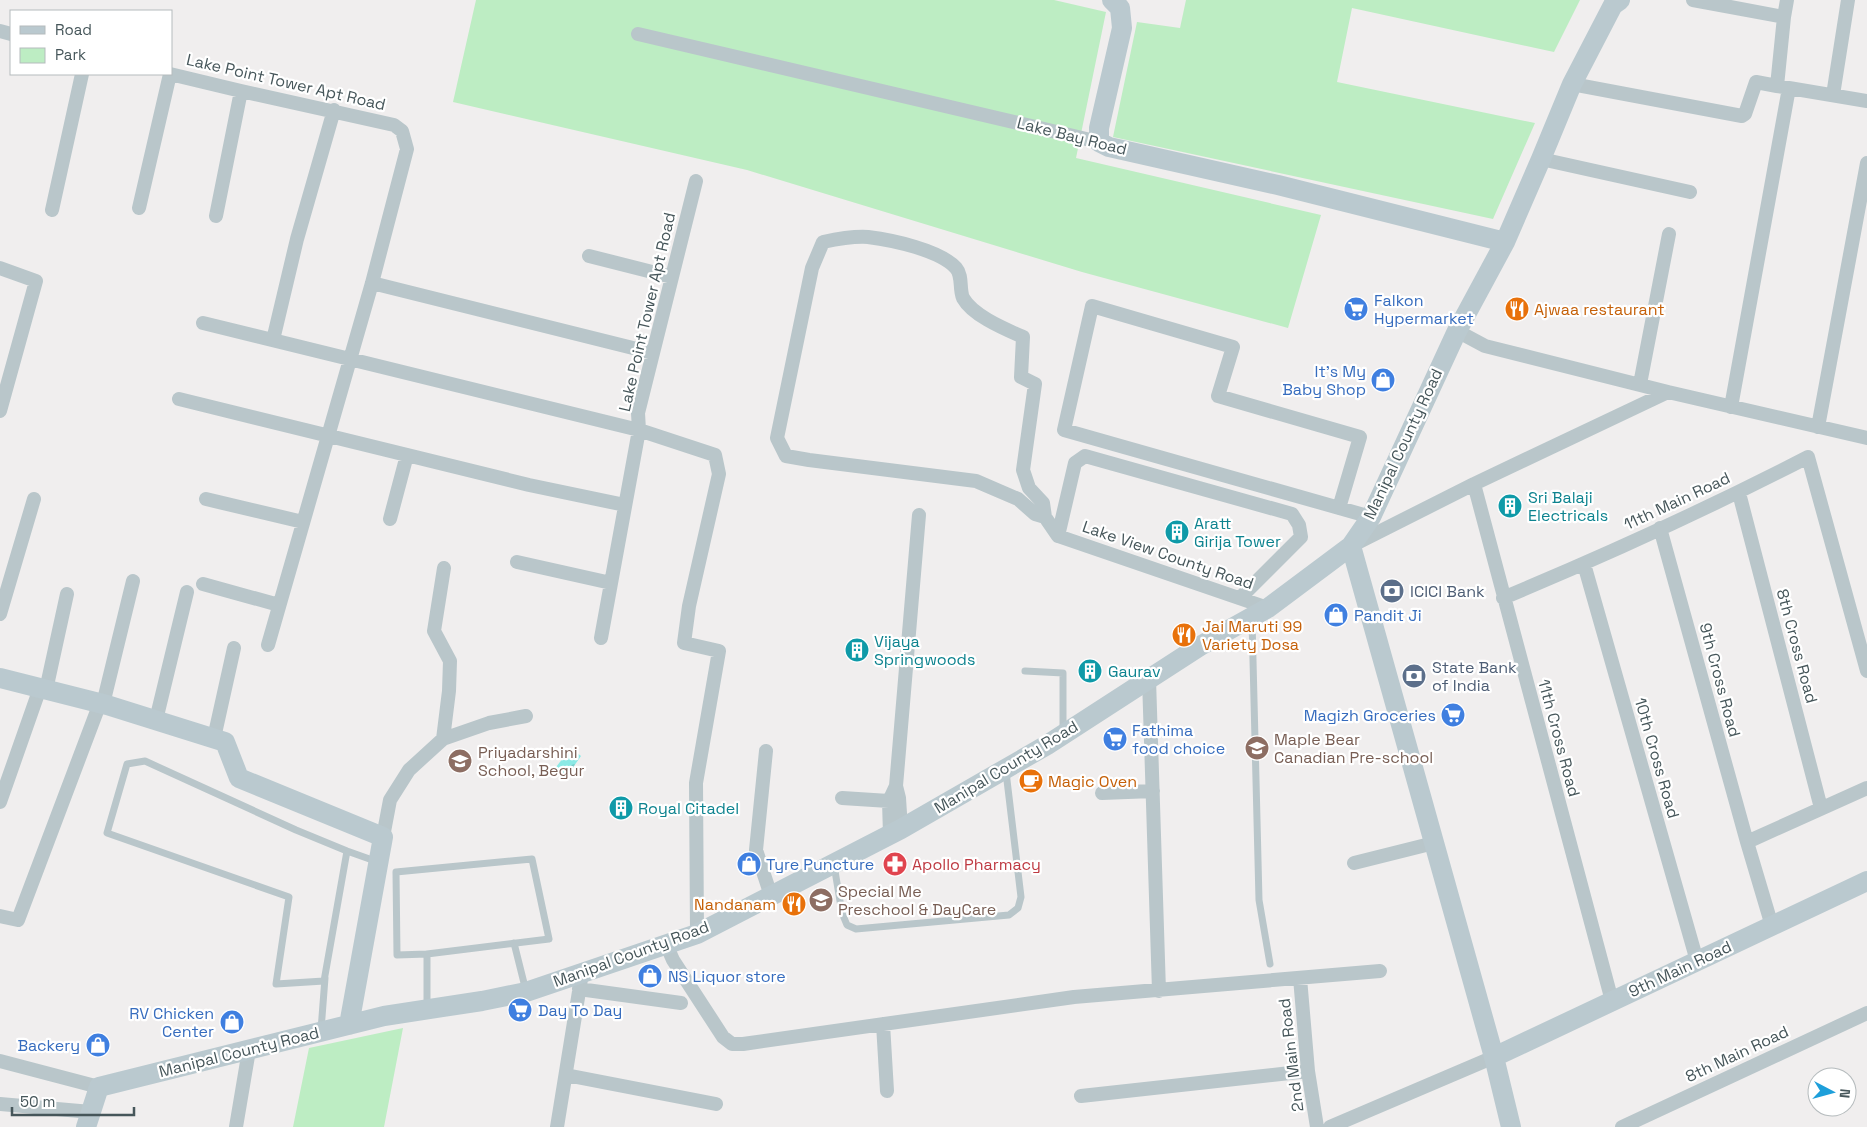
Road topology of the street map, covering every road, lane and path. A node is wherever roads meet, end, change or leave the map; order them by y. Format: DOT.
graph roads {
  1 [pos="1693,0"];
  2 [pos="1787,0"];
  3 [pos="1848,0"];
  4 [pos="1615,2"];
  5 [pos="1118,3"];
  6 [pos="1730,3"];
  7 [pos="1784,17"];
  8 [pos="638,34"];
  9 [pos="172,74"];
  10 [pos="82,75"];
  11 [pos="170,75"];
  12 [pos="1572,84"];
  13 [pos="1783,87"];
  14 [pos="241,91"];
  15 [pos="1833,95"];
  16 [pos="1867,101"];
  17 [pos="334,110"];
  18 [pos="1099,142"];
  19 [pos="1542,159"];
  20 [pos="1867,163"];
  21 [pos="696,181"];
  22 [pos="1690,192"];
  23 [pos="139,208"];
  24 [pos="52,210"];
  25 [pos="216,216"];
  26 [pos="1669,234"];
  27 [pos="1505,242"];
  28 [pos="589,256"];
  29 [pos="0,268"];
  30 [pos="672,277"];
  31 [pos="372,283"];
  32 [pos="203,323"];
  33 [pos="1457,331"];
  34 [pos="273,340"];
  35 [pos="653,353"];
  36 [pos="350,359"];
  37 [pos="1640,384"];
  38 [pos="1668,392"];
  39 [pos="179,399"];
  40 [pos="1731,407"];
  41 [pos="0,410"];
  42 [pos="1818,426"];
  43 [pos="639,430"];
  44 [pos="328,435"];
  45 [pos="1867,438"];
  46 [pos="407,455"];
  47 [pos="1474,484"];
  48 [pos="1029,488"];
  49 [pos="1739,493"];
  50 [pos="34,499"];
  51 [pos="206,499"];
  52 [pos="1018,499"];
  53 [pos="625,505"];
  54 [pos="1339,508"];
  55 [pos="918,515"];
  56 [pos="1045,516"];
  57 [pos="1371,517"];
  58 [pos="390,518"];
  59 [pos="303,522"];
  60 [pos="1660,528"];
  61 [pos="1058,536"];
  62 [pos="1351,546"];
  63 [pos="517,562"];
  64 [pos="1584,564"];
  65 [pos="444,568"];
  66 [pos="133,581"];
  67 [pos="611,583"];
  68 [pos="203,584"];
  69 [pos="188,592"];
  70 [pos="67,594"];
  71 [pos="1240,598"];
  72 [pos="1503,598"];
  73 [pos="279,605"];
  74 [pos="1260,612"];
  75 [pos="0,614"];
  76 [pos="600,638"];
  77 [pos="268,645"];
  78 [pos="234,648"];
  79 [pos="1867,671"];
  80 [pos="1025,672"];
  81 [pos="0,678"];
  82 [pos="1150,679"];
  83 [pos="43,689"];
  84 [pos="101,704"];
  85 [pos="526,716"];
  86 [pos="156,720"];
  87 [pos="1063,735"];
  88 [pos="214,738"];
  89 [pos="443,739"];
  90 [pos="766,751"];
  91 [pos="1006,769"];
  92 [pos="896,786"];
  93 [pos="1867,788"];
  94 [pos="1153,790"];
  95 [pos="1102,793"];
  96 [pos="842,798"];
  97 [pos="889,801"];
  98 [pos="0,802"];
  99 [pos="1822,808"];
  100 [pos="896,832"];
  101 [pos="383,837"];
  102 [pos="1747,842"];
  103 [pos="1434,843"];
  104 [pos="347,851"];
  105 [pos="378,862"];
  106 [pos="1354,863"];
  107 [pos="833,864"];
  108 [pos="1867,881"];
  109 [pos="771,896"];
  110 [pos="0,916"];
  111 [pos="1772,926"];
  112 [pos="697,934"];
  113 [pos="514,943"];
  114 [pos="666,944"];
  115 [pos="427,954"];
  116 [pos="1697,961"];
  117 [pos="1270,964"];
  118 [pos="1380,971"];
  119 [pos="324,978"];
  120 [pos="1300,978"];
  121 [pos="581,981"];
  122 [pos="1159,991"];
  123 [pos="526,992"];
  124 [pos="1612,1001"];
  125 [pos="681,1003"];
  126 [pos="427,1010"];
  127 [pos="1867,1012"];
  128 [pos="883,1024"];
  129 [pos="349,1025"];
  130 [pos="320,1032"];
  131 [pos="249,1050"];
  132 [pos="1494,1057"];
  133 [pos="0,1061"];
  134 [pos="1308,1070"];
  135 [pos="566,1075"];
  136 [pos="99,1087"];
  137 [pos="887,1091"];
  138 [pos="1081,1096"];
  139 [pos="0,1104"];
  140 [pos="716,1104"];
  141 [pos="89,1119"];
  142 [pos="236,1127"];
  143 [pos="557,1127"];
  144 [pos="1317,1127"];
  145 [pos="1330,1127"];
  146 [pos="1511,1127"];
  147 [pos="1622,1127"];
  1 -- 6 [label="street"];
  2 -- 7 [label="street"];
  3 -- 15 [label="street"];
  4 -- 12 [label="street, Manipal County Road"];
  5 -- 18 [label="street"];
  6 -- 7 [label="street"];
  7 -- 13 [label="street"];
  8 -- 18 [label="street, Lake Bay Road"];
  9 -- 14 [label="street, Lake Point Tower Apt Road"];
  10 -- 24 [label="street"];
  11 -- 23 [label="street"];
  12 -- 13 [label="street"];
  12 -- 19 [label="street, Manipal County Road"];
  13 -- 15 [label="street"];
  13 -- 40 [label="street"];
  14 -- 17 [label="street, Lake Point Tower Apt Road"];
  14 -- 25 [label="street"];
  15 -- 16 [label="street"];
  17 -- 31 [label="street, Lake Point Tower Apt Road"];
  17 -- 34 [label="street"];
  18 -- 27 [label="street, Lake Bay Road"];
  19 -- 22 [label="street"];
  19 -- 27 [label="street, Manipal County Road"];
  20 -- 42 [label="street"];
  21 -- 30 [label="street, Lake Point Tower Apt Road"];
  26 -- 37 [label="street"];
  27 -- 33 [label="street, Manipal County Road"];
  28 -- 30 [label="street"];
  29 -- 41 [label="street"];
  30 -- 35 [label="street, Lake Point Tower Apt Road"];
  31 -- 35 [label="street"];
  31 -- 36 [label="street"];
  32 -- 34 [label="street"];
  33 -- 37 [label="street"];
  33 -- 57 [label="street, Manipal County Road"];
  34 -- 36 [label="street"];
  35 -- 43 [label="street, Lake Point Tower Apt Road"];
  36 -- 43 [label="street"];
  36 -- 44 [label="street"];
  37 -- 38 [label="street"];
  38 -- 40 [label="street"];
  38 -- 47 [label="street"];
  39 -- 44 [label="street"];
  40 -- 42 [label="street"];
  42 -- 45 [label="street"];
  43 -- 53 [label="street"];
  43 -- 112 [label="street, Lake Point Tower Apt Road"];
  44 -- 46 [label="street"];
  44 -- 59 [label="street"];
  46 -- 53 [label="street"];
  46 -- 58 [label="street"];
  47 -- 62 [label="street"];
  47 -- 72 [label="street, 11th Cross Road"];
  48 -- 52 [label="street"];
  48 -- 52 [label="street"];
  48 -- 56 [label="street"];
  49 -- 60 [label="street, 11th Main Road"];
  49 -- 79 [label="street, 11th Main Road"];
  49 -- 99 [label="street, 8th Cross Road"];
  50 -- 75 [label="street"];
  51 -- 59 [label="street"];
  52 -- 56 [label="street"];
  53 -- 67 [label="street"];
  54 -- 54 [label="street"];
  54 -- 57 [label="street"];
  55 -- 92 [label="street"];
  56 -- 61 [label="street"];
  57 -- 62 [label="street, Manipal County Road"];
  59 -- 73 [label="street"];
  60 -- 64 [label="street, 11th Main Road"];
  60 -- 102 [label="street, 9th Cross Road"];
  61 -- 71 [label="street, Lake View County Road"];
  61 -- 71 [label="street"];
  62 -- 74 [label="street, Manipal County Road"];
  62 -- 103 [label="street"];
  63 -- 67 [label="street"];
  64 -- 72 [label="street, 11th Main Road"];
  64 -- 116 [label="street, 10th Cross Road"];
  65 -- 89 [label="street"];
  66 -- 84 [label="street"];
  67 -- 76 [label="street"];
  68 -- 73 [label="street"];
  69 -- 86 [label="street"];
  70 -- 83 [label="street"];
  71 -- 74 [label="street, Lake View County Road"];
  72 -- 124 [label="street, 11th Cross Road"];
  73 -- 77 [label="street"];
  74 -- 82 [label="street, Manipal County Road"];
  74 -- 117 [label="lane"];
  78 -- 88 [label="street"];
  80 -- 87 [label="lane"];
  81 -- 83 [label="street"];
  82 -- 87 [label="street, Manipal County Road"];
  82 -- 94 [label="street"];
  83 -- 84 [label="street"];
  83 -- 98 [label="street"];
  84 -- 86 [label="street"];
  84 -- 110 [label="street"];
  85 -- 89 [label="street"];
  86 -- 88 [label="street"];
  87 -- 91 [label="street, Manipal County Road"];
  88 -- 101 [label="street"];
  89 -- 101 [label="street"];
  90 -- 109 [label="street"];
  91 -- 100 [label="street, Manipal County Road"];
  91 -- 107 [label="lane"];
  92 -- 97 [label="street"];
  92 -- 100 [label="street"];
  93 -- 99 [label="street"];
  94 -- 95 [label="street"];
  94 -- 122 [label="street"];
  96 -- 97 [label="street"];
  97 -- 100 [label="street"];
  99 -- 102 [label="street"];
  100 -- 107 [label="street, Manipal County Road"];
  101 -- 105 [label="street"];
  102 -- 111 [label="street, 9th Cross Road"];
  103 -- 106 [label="street"];
  103 -- 132 [label="street"];
  104 -- 105 [label="lane"];
  104 -- 119 [label="lane"];
  104 -- 119 [label="lane"];
  105 -- 129 [label="street"];
  107 -- 109 [label="street, Manipal County Road"];
  108 -- 111 [label="street, 9th Main Road"];
  109 -- 112 [label="street, Manipal County Road"];
  111 -- 116 [label="street, 9th Main Road"];
  112 -- 114 [label="street, Manipal County Road"];
  113 -- 115 [label="lane"];
  113 -- 115 [label="lane"];
  113 -- 123 [label="lane"];
  114 -- 121 [label="street, Manipal County Road"];
  114 -- 128 [label="street"];
  115 -- 126 [label="lane"];
  116 -- 124 [label="street, 9th Main Road"];
  118 -- 120 [label="street"];
  119 -- 130 [label="lane"];
  120 -- 122 [label="street"];
  120 -- 134 [label="street, 2nd Main Road"];
  121 -- 123 [label="street, Manipal County Road"];
  121 -- 125 [label="street"];
  121 -- 135 [label="street"];
  122 -- 128 [label="street"];
  123 -- 126 [label="street, Manipal County Road"];
  124 -- 132 [label="street, 9th Main Road"];
  126 -- 129 [label="street, Manipal County Road"];
  127 -- 147 [label="street, 8th Main Road"];
  128 -- 137 [label="street"];
  129 -- 130 [label="street, Manipal County Road"];
  130 -- 131 [label="street, Manipal County Road"];
  131 -- 136 [label="street, Manipal County Road"];
  131 -- 142 [label="street"];
  132 -- 145 [label="street"];
  132 -- 146 [label="street"];
  133 -- 136 [label="street"];
  134 -- 138 [label="street"];
  134 -- 144 [label="street, 2nd Main Road"];
  135 -- 140 [label="street"];
  135 -- 143 [label="street"];
  136 -- 141 [label="street"];
  139 -- 141 [label="street"];
}
